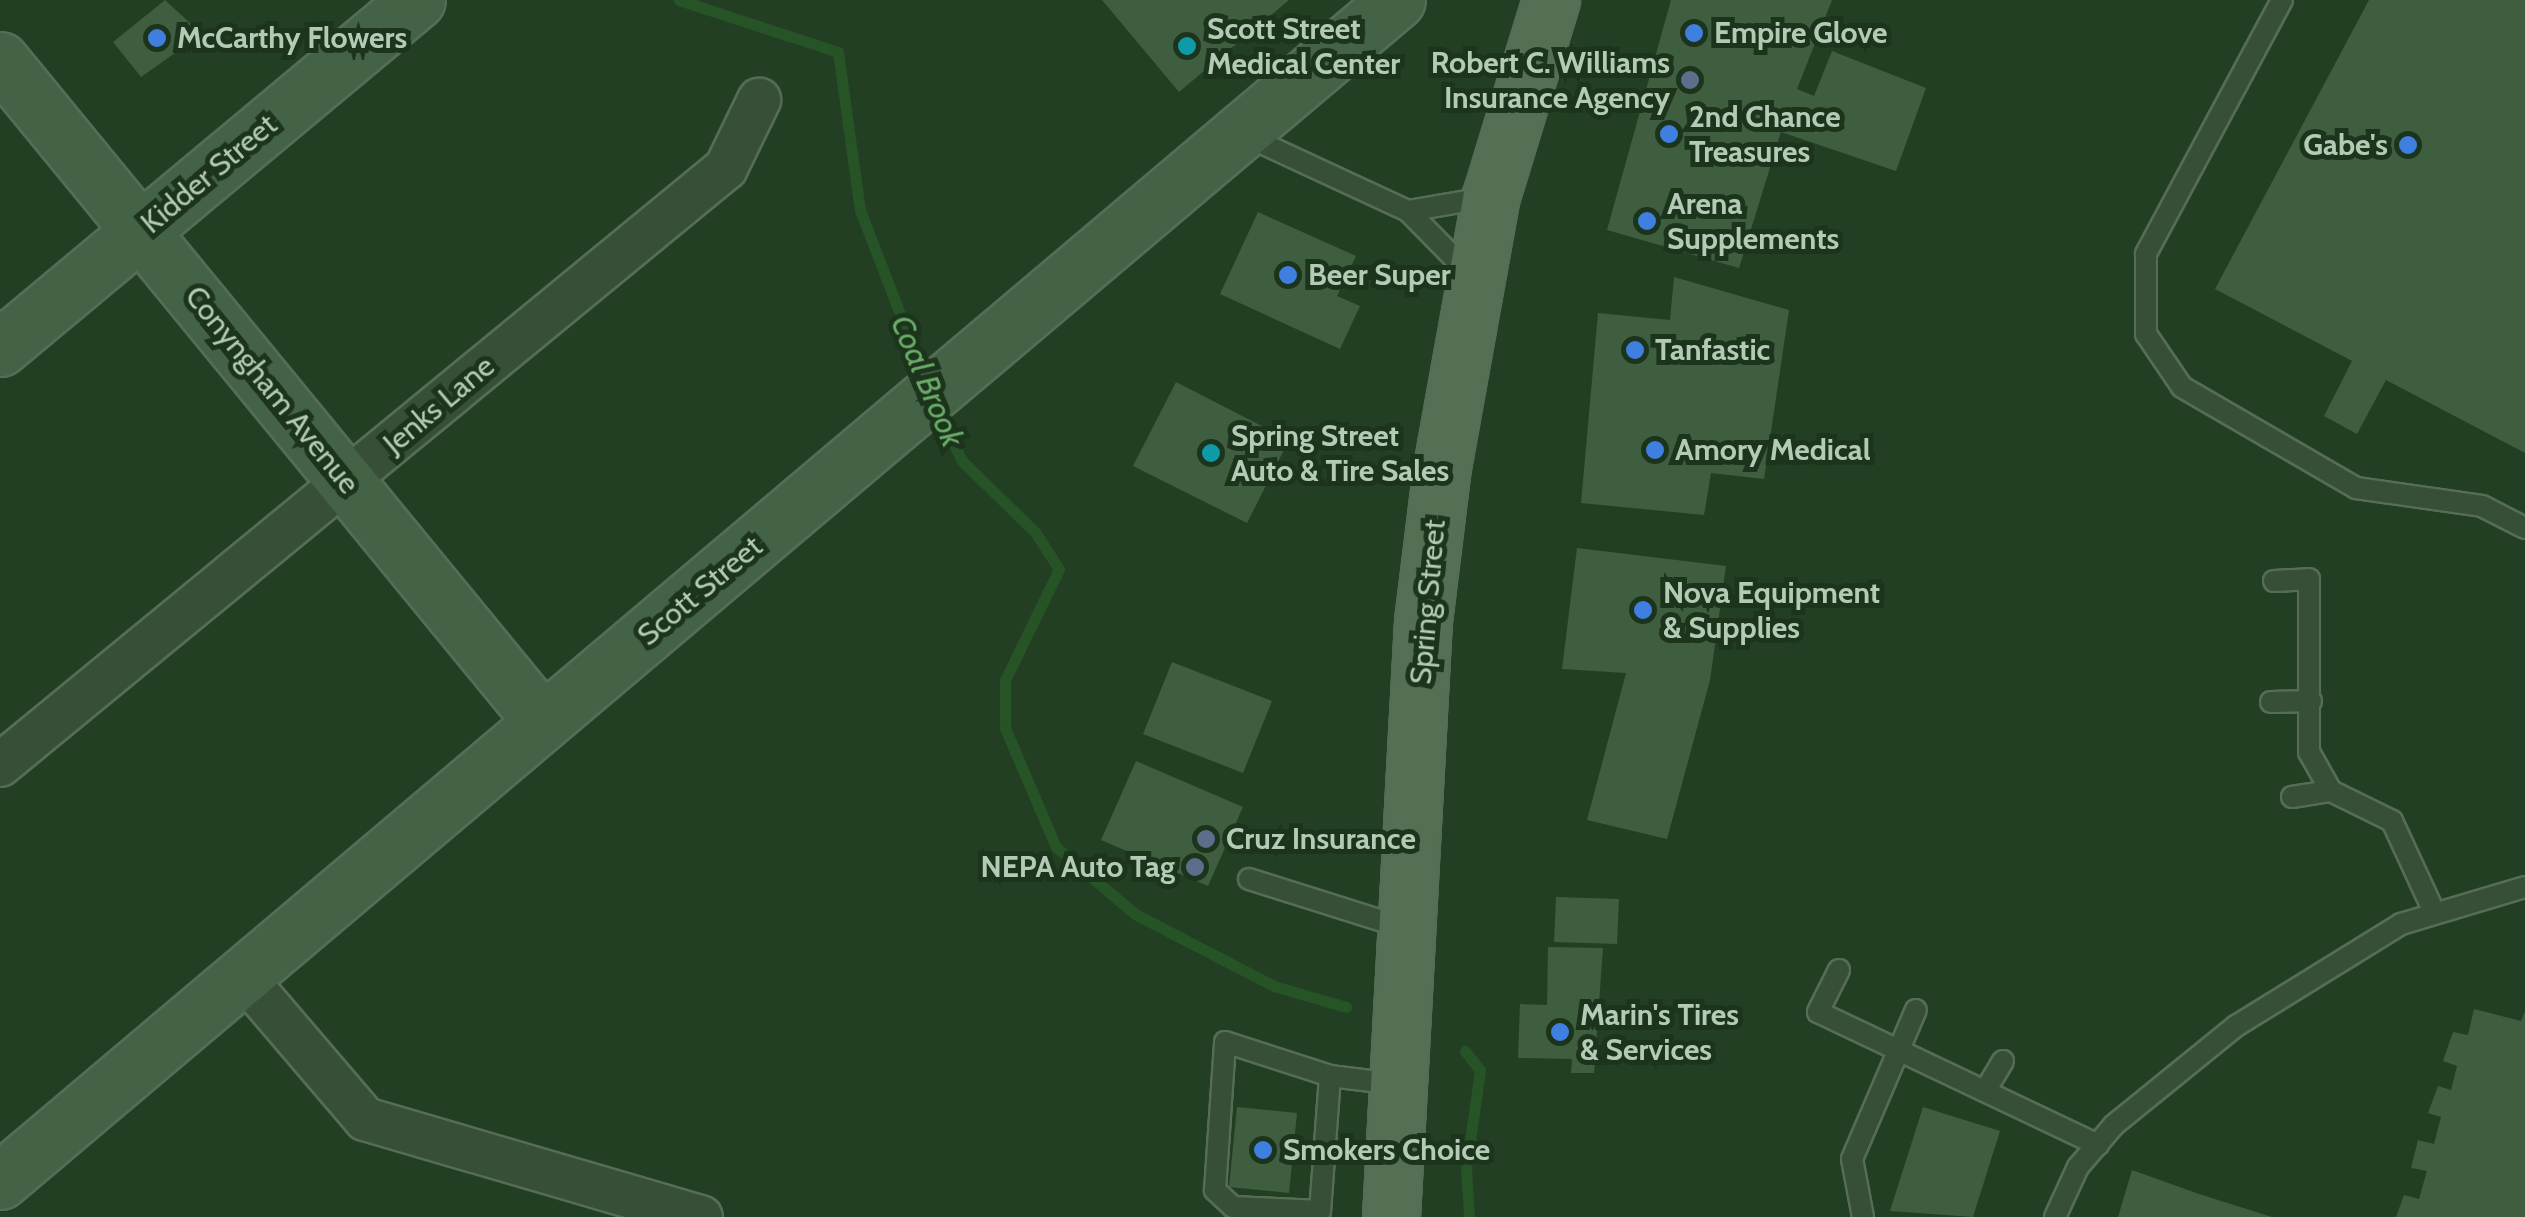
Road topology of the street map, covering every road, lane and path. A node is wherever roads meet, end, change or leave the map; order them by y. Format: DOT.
graph roads {
  1 [pos="418,0"];
  2 [pos="1398,0"];
  3 [pos="1551,0"];
  4 [pos="2282,0"];
  5 [pos="0,60"];
  6 [pos="759,100"];
  7 [pos="1241,133"];
  8 [pos="1490,196"];
  9 [pos="1408,210"];
  10 [pos="142,230"];
  11 [pos="1472,277"];
  12 [pos="0,348"];
  13 [pos="347,481"];
  14 [pos="2525,528"];
  15 [pos="2274,580"];
  16 [pos="2311,701"];
  17 [pos="2272,702"];
  18 [pos="542,721"];
  19 [pos="0,765"];
  20 [pos="2331,791"];
  21 [pos="2292,797"];
  22 [pos="1249,879"];
  23 [pos="2525,887"];
  24 [pos="2434,912"];
  25 [pos="1410,930"];
  26 [pos="1839,970"];
  27 [pos="244,976"];
  28 [pos="1916,1010"];
  29 [pos="1405,1046"];
  30 [pos="1897,1049"];
  31 [pos="2003,1061"];
  32 [pos="1330,1076"];
  33 [pos="1986,1092"];
  34 [pos="2098,1145"];
  35 [pos="0,1181"];
  36 [pos="702,1217"];
  37 [pos="1392,1217"];
  38 [pos="1863,1217"];
  39 [pos="2056,1217"];
  1 -- 10 [label="street, Kidder Street"];
  2 -- 7 [label="street, Scott Street"];
  3 -- 8 [label="main road, Spring Street"];
  4 -- 14 [label="lane"];
  5 -- 10 [label="street, Conyngham Avenue"];
  6 -- 13 [label="street, Jenks Lane"];
  7 -- 9 [label="lane"];
  7 -- 18 [label="street, Scott Street"];
  8 -- 9 [label="lane"];
  8 -- 11 [label="main road, Spring Street"];
  9 -- 11 [label="lane"];
  10 -- 12 [label="street, Kidder Street"];
  10 -- 13 [label="street, Conyngham Avenue"];
  11 -- 25 [label="main road, Spring Street"];
  13 -- 18 [label="street, Conyngham Avenue"];
  13 -- 19 [label="street, Jenks Lane"];
  15 -- 16 [label="lane"];
  16 -- 17 [label="lane"];
  16 -- 20 [label="lane"];
  18 -- 27 [label="street, Scott Street"];
  20 -- 21 [label="lane"];
  20 -- 24 [label="lane"];
  22 -- 25 [label="lane"];
  23 -- 24 [label="lane"];
  24 -- 34 [label="lane"];
  25 -- 29 [label="main road, Spring Street"];
  26 -- 30 [label="lane"];
  27 -- 35 [label="street, Scott Street"];
  27 -- 36 [label="street"];
  28 -- 30 [label="lane"];
  29 -- 32 [label="lane"];
  29 -- 37 [label="main road, Spring Street"];
  30 -- 33 [label="lane"];
  30 -- 38 [label="lane"];
  31 -- 33 [label="lane"];
  32 -- 32 [label="lane"];
  33 -- 34 [label="lane"];
  34 -- 39 [label="lane"];
}
